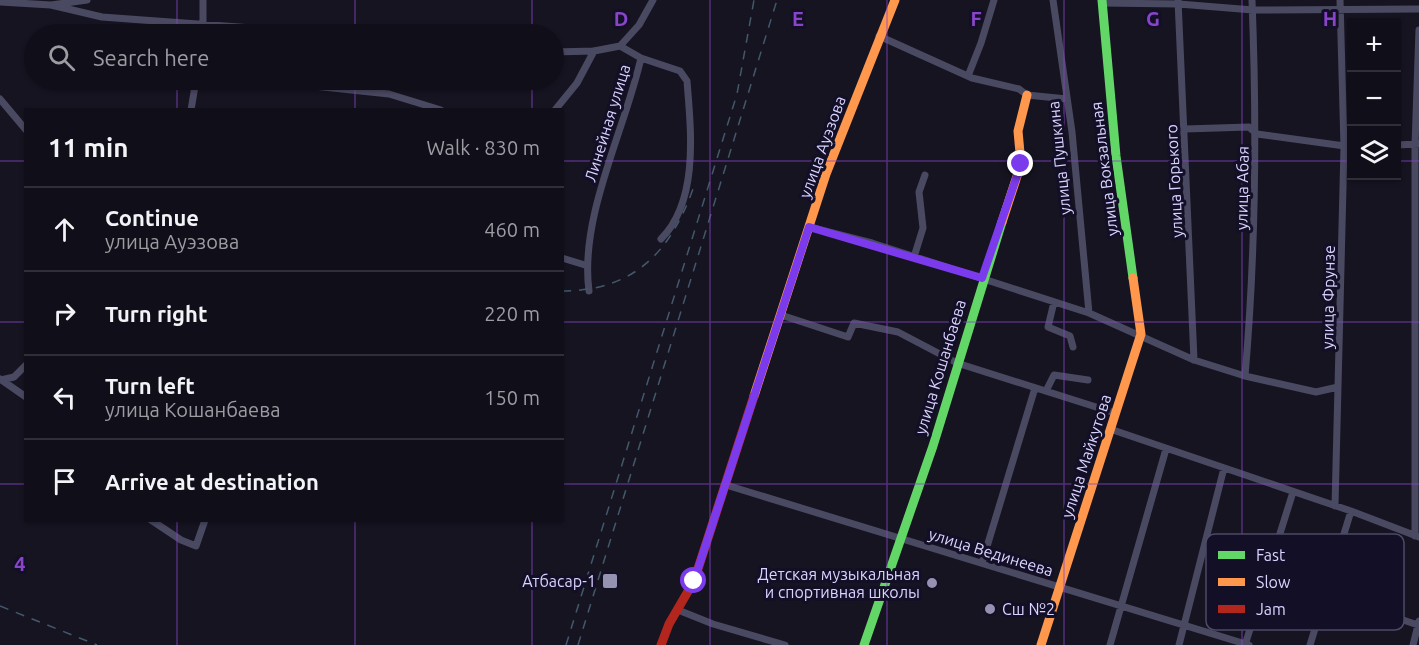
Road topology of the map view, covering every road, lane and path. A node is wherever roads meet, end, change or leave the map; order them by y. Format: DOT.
graph roads {
  1 [pos="87,0"];
  2 [pos="203,0"];
  3 [pos="653,0"];
  4 [pos="895,0"];
  5 [pos="994,0"];
  6 [pos="1053,0"];
  7 [pos="1252,0"];
  8 [pos="1341,0"];
  9 [pos="1102,1"];
  10 [pos="0,2"];
  11 [pos="1178,2"];
  12 [pos="51,5"];
  13 [pos="1419,9"];
  14 [pos="1253,10"];
  15 [pos="1341,11"];
  16 [pos="191,24"];
  17 [pos="204,24"];
  18 [pos="1419,30"];
  19 [pos="879,36"];
  20 [pos="620,46"];
  21 [pos="594,51"];
  22 [pos="564,52"];
  23 [pos="641,58"];
  24 [pos="968,76"];
  25 [pos="194,90"];
  26 [pos="351,90"];
  27 [pos="1027,95"];
  28 [pos="0,99"];
  29 [pos="1067,99"];
  30 [pos="190,108"];
  31 [pos="434,108"];
  32 [pos="557,108"];
  33 [pos="24,128"];
  34 [pos="1347,128"];
  35 [pos="1185,129"];
  36 [pos="1257,134"];
  37 [pos="1401,145"];
  38 [pos="1417,145"];
  39 [pos="1347,147"];
  40 [pos="1347,171"];
  41 [pos="925,175"];
  42 [pos="809,227"];
  43 [pos="661,239"];
  44 [pos="914,257"];
  45 [pos="564,259"];
  46 [pos="585,265"];
  47 [pos="982,278"];
  48 [pos="589,291"];
  49 [pos="1054,302"];
  50 [pos="1089,314"];
  51 [pos="781,315"];
  52 [pos="1141,334"];
  53 [pos="1073,347"];
  54 [pos="1194,360"];
  55 [pos="957,363"];
  56 [pos="24,367"];
  57 [pos="1245,376"];
  58 [pos="0,380"];
  59 [pos="1088,380"];
  60 [pos="1338,387"];
  61 [pos="1035,388"];
  62 [pos="1046,391"];
  63 [pos="24,396"];
  64 [pos="1115,413"];
  65 [pos="1110,429"];
  66 [pos="1166,449"];
  67 [pos="1224,468"];
  68 [pos="726,485"];
  69 [pos="1293,492"];
  70 [pos="1335,506"];
  71 [pos="1351,511"];
  72 [pos="154,522"];
  73 [pos="204,522"];
  74 [pos="1207,534"];
  75 [pos="1280,534"];
  76 [pos="1344,534"];
  77 [pos="1417,537"];
  78 [pos="900,539"];
  79 [pos="1206,539"];
  80 [pos="982,563"];
  81 [pos="1059,586"];
  82 [pos="1121,606"];
  83 [pos="678,610"];
  84 [pos="1418,623"];
  85 [pos="1184,626"];
  86 [pos="1252,630"];
  87 [pos="1315,630"];
  88 [pos="661,645"];
  89 [pos="785,645"];
  90 [pos="864,645"];
  91 [pos="1041,645"];
  92 [pos="1110,645"];
  93 [pos="1179,645"];
  94 [pos="1247,645"];
  95 [pos="1310,645"];
  96 [pos="1413,645"];
  1 -- 12 [label="street"];
  2 -- 17 [label="street"];
  3 -- 20 [label="street"];
  4 -- 19 [label="street, улица Ауэзова"];
  5 -- 24 [label="street"];
  6 -- 29 [label="street, улица Пушкина"];
  7 -- 14 [label="street, улица Абая"];
  8 -- 15 [label="street, улица Фрунзе"];
  9 -- 11 [label="street"];
  9 -- 52 [label="street, улица Вокзальная"];
  10 -- 12 [label="street"];
  11 -- 14 [label="street"];
  11 -- 35 [label="street, улица Горького"];
  12 -- 16 [label="street"];
  13 -- 15 [label="street"];
  14 -- 15 [label="street"];
  14 -- 36 [label="street, улица Абая"];
  15 -- 34 [label="street, улица Фрунзе"];
  18 -- 38 [label="street"];
  19 -- 24 [label="street"];
  19 -- 42 [label="street, улица Ауэзова"];
  20 -- 21 [label="street"];
  20 -- 23 [label="street, Линейная улица"];
  21 -- 22 [label="street"];
  21 -- 32 [label="street"];
  23 -- 43 [label="street"];
  23 -- 46 [label="street, Линейная улица"];
  24 -- 27 [label="street"];
  25 -- 30 [label="street"];
  26 -- 31 [label="street"];
  27 -- 29 [label="street"];
  27 -- 47 [label="street, улица Кошанбаева"];
  28 -- 33 [label="street"];
  29 -- 50 [label="street, улица Пушкина"];
  35 -- 36 [label="street"];
  35 -- 54 [label="street, улица Горького"];
  36 -- 39 [label="street"];
  36 -- 57 [label="street, улица Абая"];
  37 -- 38 [label="street"];
  38 -- 77 [label="street"];
  40 -- 60 [label="street, улица Фрунзе"];
  41 -- 44 [label="street"];
  42 -- 44 [label="street"];
  42 -- 51 [label="street, улица Ауэзова"];
  44 -- 47 [label="street"];
  45 -- 46 [label="street"];
  46 -- 48 [label="street, Линейная улица"];
  47 -- 49 [label="street"];
  47 -- 55 [label="street, улица Кошанбаева"];
  49 -- 50 [label="street"];
  49 -- 53 [label="street"];
  50 -- 52 [label="street"];
  51 -- 55 [label="street"];
  51 -- 68 [label="street, улица Ауэзова"];
  52 -- 54 [label="street"];
  52 -- 64 [label="street, улица Майкутова"];
  54 -- 57 [label="street"];
  55 -- 61 [label="street"];
  55 -- 78 [label="street, улица Кошанбаева"];
  56 -- 58 [label="street"];
  57 -- 60 [label="street"];
  58 -- 63 [label="street"];
  59 -- 62 [label="street"];
  60 -- 70 [label="street, улица Фрунзе"];
  61 -- 62 [label="street"];
  61 -- 80 [label="street"];
  62 -- 64 [label="street"];
  64 -- 65 [label="street, улица Майкутова"];
  65 -- 66 [label="street"];
  65 -- 81 [label="street, улица Майкутова"];
  66 -- 67 [label="street"];
  66 -- 82 [label="street"];
  67 -- 69 [label="street"];
  67 -- 74 [label="street"];
  68 -- 78 [label="street, улица Вединеева"];
  68 -- 83 [label="street, улица Ауэзова"];
  69 -- 70 [label="street"];
  69 -- 75 [label="street"];
  70 -- 71 [label="street"];
  71 -- 76 [label="street"];
  71 -- 77 [label="street"];
  72 -- 73 [label="street"];
  78 -- 80 [label="street, улица Вединеева"];
  78 -- 90 [label="street, улица Кошанбаева"];
  79 -- 85 [label="street"];
  80 -- 81 [label="street, улица Вединеева"];
  81 -- 82 [label="street, улица Вединеева"];
  81 -- 91 [label="street, улица Майкутова"];
  82 -- 85 [label="street, улица Вединеева"];
  82 -- 92 [label="street"];
  83 -- 88 [label="street, улица Ауэзова"];
  83 -- 89 [label="street"];
  84 -- 96 [label="street"];
  85 -- 93 [label="street"];
  85 -- 94 [label="street, улица Вединеева"];
  86 -- 94 [label="street"];
  87 -- 95 [label="street"];
}
